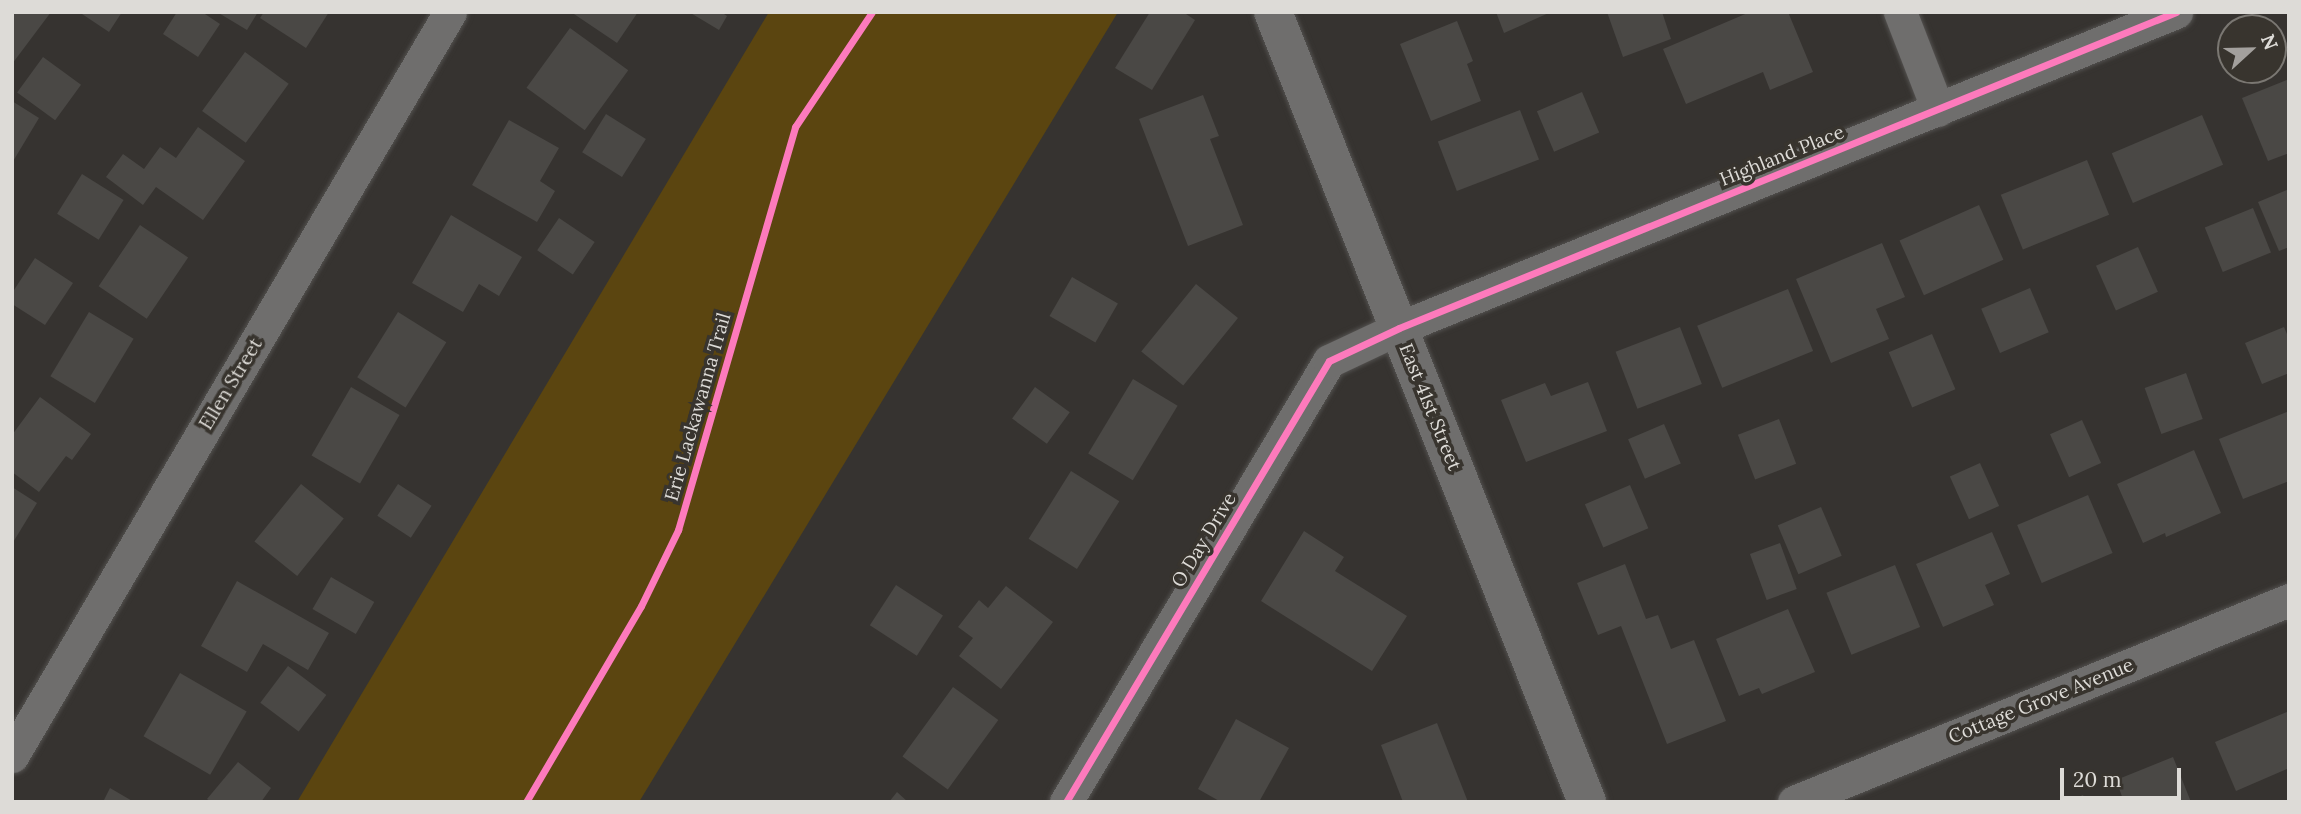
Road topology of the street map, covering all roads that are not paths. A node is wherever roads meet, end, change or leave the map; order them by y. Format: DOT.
graph roads {
  1 [pos="450,12"];
  2 [pos="1273,12"];
  3 [pos="1900,12"];
  4 [pos="2176,12"];
  5 [pos="1938,110"];
  6 [pos="1399,328"];
  7 [pos="2289,600"];
  8 [pos="12,756"];
  9 [pos="1066,802"];
  10 [pos="1587,802"];
  11 [pos="1794,802"];
  1 -- 8 [label="street, Ellen Street"];
  2 -- 6 [label="street, East 41st Street"];
  3 -- 5 [label="street"];
  4 -- 5 [label="street, Highland Place"];
  5 -- 6 [label="street, Highland Place"];
  6 -- 9 [label="street, O Day Drive"];
  6 -- 10 [label="street, East 41st Street"];
  7 -- 11 [label="street, Cottage Grove Avenue"];
}
